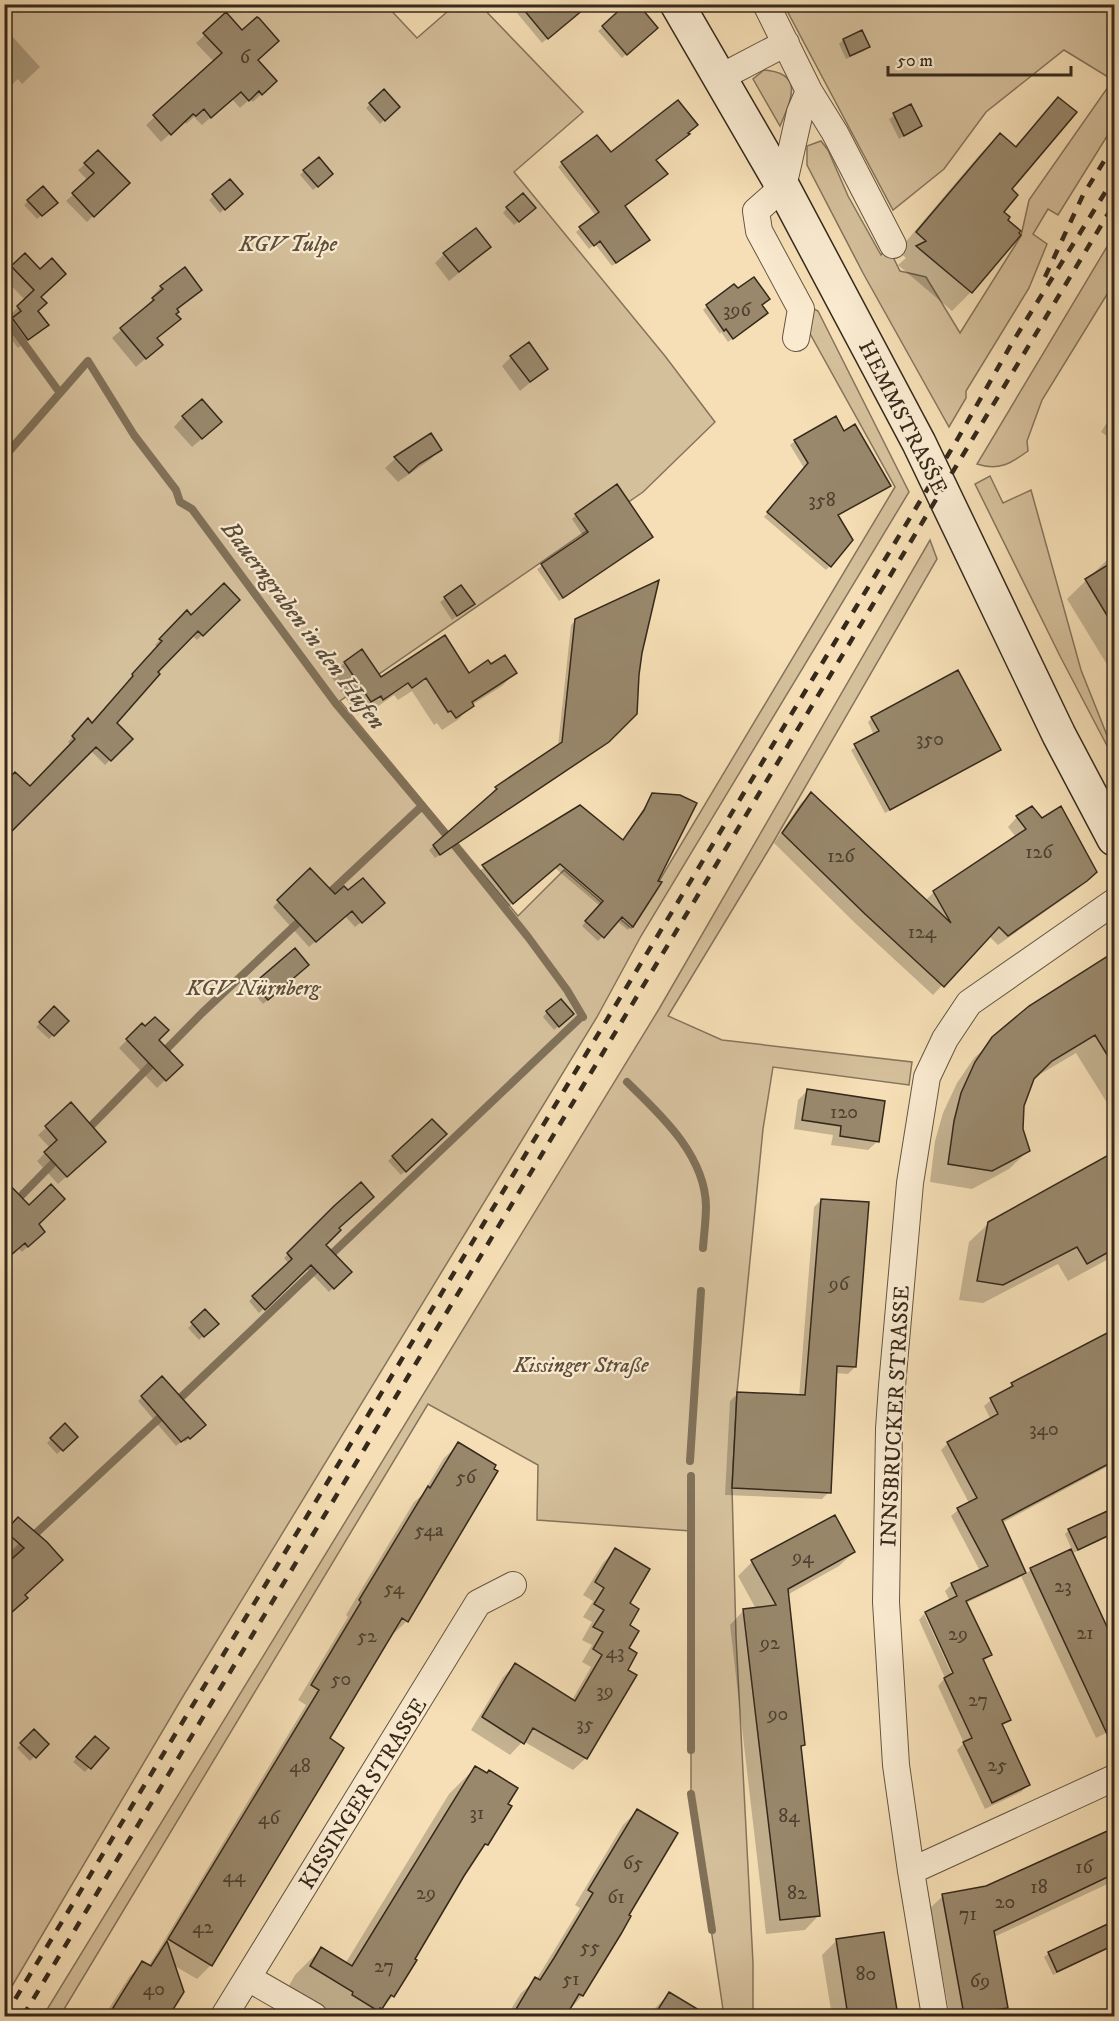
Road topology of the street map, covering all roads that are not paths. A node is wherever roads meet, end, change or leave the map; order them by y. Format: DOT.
graph roads {
  1 [pos="677,4"];
  2 [pos="766,4"];
  3 [pos="786,43"];
  4 [pos="721,77"];
  5 [pos="809,91"];
  6 [pos="783,187"];
  7 [pos="892,245"];
  8 [pos="796,338"];
  9 [pos="1114,839"];
  10 [pos="1114,902"];
  11 [pos="513,1586"];
  12 [pos="1114,1778"];
  13 [pos="911,1871"];
  14 [pos="248,1977"];
  15 [pos="224,2016"];
  16 [pos="314,2016"];
  17 [pos="935,2016"];
  1 -- 4 [label="street, HEMMSTRASSE"];
  2 -- 3 [label="street"];
  3 -- 4 [label="street"];
  3 -- 5 [label="street"];
  4 -- 6 [label="street, HEMMSTRASSE"];
  5 -- 6 [label="street"];
  5 -- 7 [label="street"];
  6 -- 8 [label="street"];
  6 -- 9 [label="street, HEMMSTRASSE"];
  10 -- 13 [label="street, INNSBRUCKER STRASSE"];
  11 -- 14 [label="street, KISSINGER STRASSE"];
  12 -- 13 [label="street"];
  13 -- 17 [label="street, INNSBRUCKER STRASSE"];
  14 -- 15 [label="street, KISSINGER STRASSE"];
  14 -- 16 [label="street"];
}
